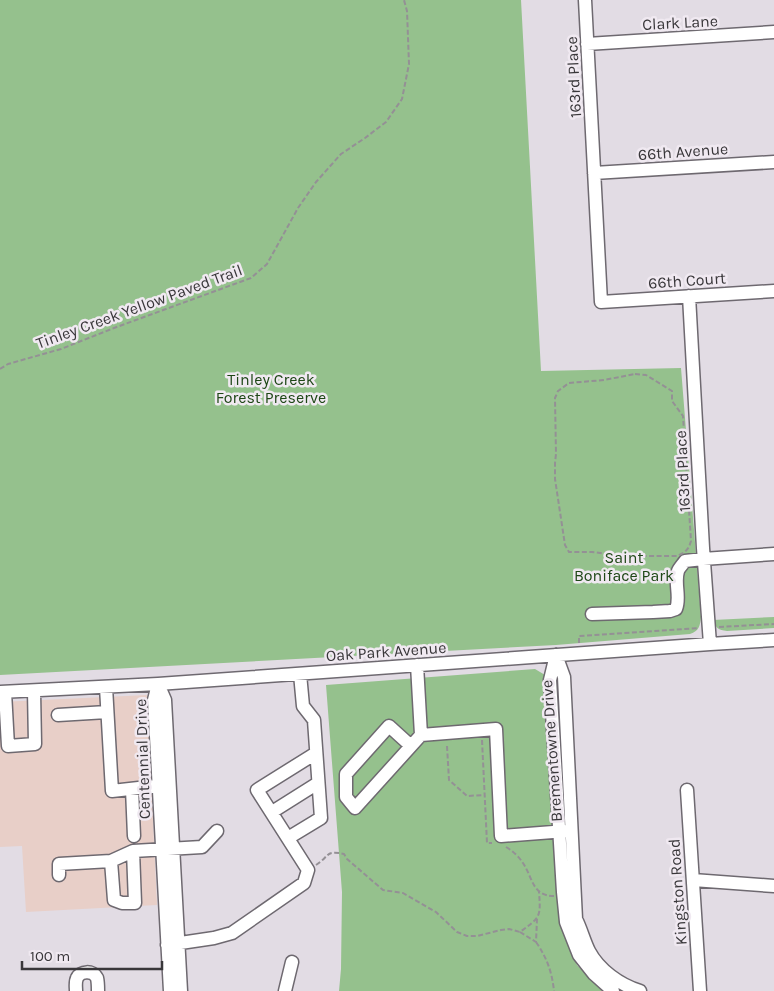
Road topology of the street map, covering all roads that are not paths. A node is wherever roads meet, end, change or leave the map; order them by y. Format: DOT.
graph roads {
  1 [pos="585,0"];
  2 [pos="774,32"];
  3 [pos="587,44"];
  4 [pos="774,162"];
  5 [pos="594,173"];
  6 [pos="774,291"];
  7 [pos="689,296"];
  8 [pos="601,302"];
  9 [pos="774,554"];
  10 [pos="703,558"];
  11 [pos="592,614"];
  12 [pos="774,640"];
  13 [pos="710,644"];
  14 [pos="556,655"];
  15 [pos="417,665"];
  16 [pos="300,674"];
  17 [pos="158,684"];
  18 [pos="106,687"];
  19 [pos="34,691"];
  20 [pos="2,692"];
  21 [pos="107,712"];
  22 [pos="58,715"];
  23 [pos="421,735"];
  24 [pos="411,746"];
  25 [pos="316,753"];
  26 [pos="318,783"];
  27 [pos="164,786"];
  28 [pos="132,789"];
  29 [pos="687,790"];
  30 [pos="272,812"];
  31 [pos="217,831"];
  32 [pos="566,831"];
  33 [pos="134,836"];
  34 [pos="288,838"];
  35 [pos="168,849"];
  36 [pos="133,850"];
  37 [pos="111,861"];
  38 [pos="58,875"];
  39 [pos="693,880"];
  40 [pos="774,886"];
  41 [pos="569,891"];
  42 [pos="173,944"];
  43 [pos="292,962"];
  44 [pos="76,991"];
  45 [pos="98,991"];
  46 [pos="170,991"];
  47 [pos="181,991"];
  48 [pos="285,991"];
  49 [pos="613,991"];
  50 [pos="640,991"];
  51 [pos="700,991"];
  1 -- 3 [label="street, 163rd Place"];
  2 -- 3 [label="street, Clark Lane"];
  3 -- 5 [label="street, 163rd Place"];
  4 -- 5 [label="street, 66th Avenue"];
  5 -- 8 [label="street, 163rd Place"];
  6 -- 7 [label="street, 66th Court"];
  7 -- 8 [label="street, 66th Court"];
  7 -- 10 [label="street, 163rd Place"];
  9 -- 10 [label="street"];
  10 -- 11 [label="street"];
  10 -- 13 [label="street, 163rd Place"];
  12 -- 13 [label="street, Oak Park Avenue"];
  13 -- 14 [label="street, Oak Park Avenue"];
  14 -- 15 [label="street, Oak Park Avenue"];
  14 -- 32 [label="street, Brementowne Drive"];
  15 -- 16 [label="street, Oak Park Avenue"];
  15 -- 23 [label="street"];
  16 -- 17 [label="street, Oak Park Avenue"];
  16 -- 25 [label="street"];
  17 -- 18 [label="street, Oak Park Avenue"];
  17 -- 27 [label="street, Centennial Drive"];
  18 -- 19 [label="street, Oak Park Avenue"];
  18 -- 21 [label="street"];
  19 -- 20 [label="street, Oak Park Avenue"];
  19 -- 20 [label="street"];
  21 -- 22 [label="street"];
  21 -- 28 [label="street"];
  23 -- 24 [label="street"];
  23 -- 32 [label="street"];
  24 -- 24 [label="street"];
  25 -- 26 [label="street"];
  25 -- 30 [label="street"];
  26 -- 30 [label="street"];
  26 -- 34 [label="street"];
  27 -- 28 [label="street"];
  27 -- 35 [label="street, Centennial Drive"];
  28 -- 33 [label="street"];
  29 -- 39 [label="street, Kingston Road"];
  30 -- 34 [label="street"];
  31 -- 35 [label="street"];
  32 -- 41 [label="street, Brementowne Drive"];
  34 -- 42 [label="street"];
  35 -- 36 [label="street"];
  35 -- 42 [label="street, Centennial Drive"];
  36 -- 37 [label="street"];
  36 -- 37 [label="street"];
  37 -- 38 [label="street"];
  39 -- 40 [label="street"];
  39 -- 51 [label="street, Kingston Road"];
  41 -- 49 [label="street, Brementowne Drive"];
  41 -- 50 [label="street, Brementowne Drive"];
  42 -- 46 [label="street, Centennial Drive"];
  42 -- 47 [label="street, Centennial Drive"];
  43 -- 48 [label="street"];
  44 -- 45 [label="street"];
}
